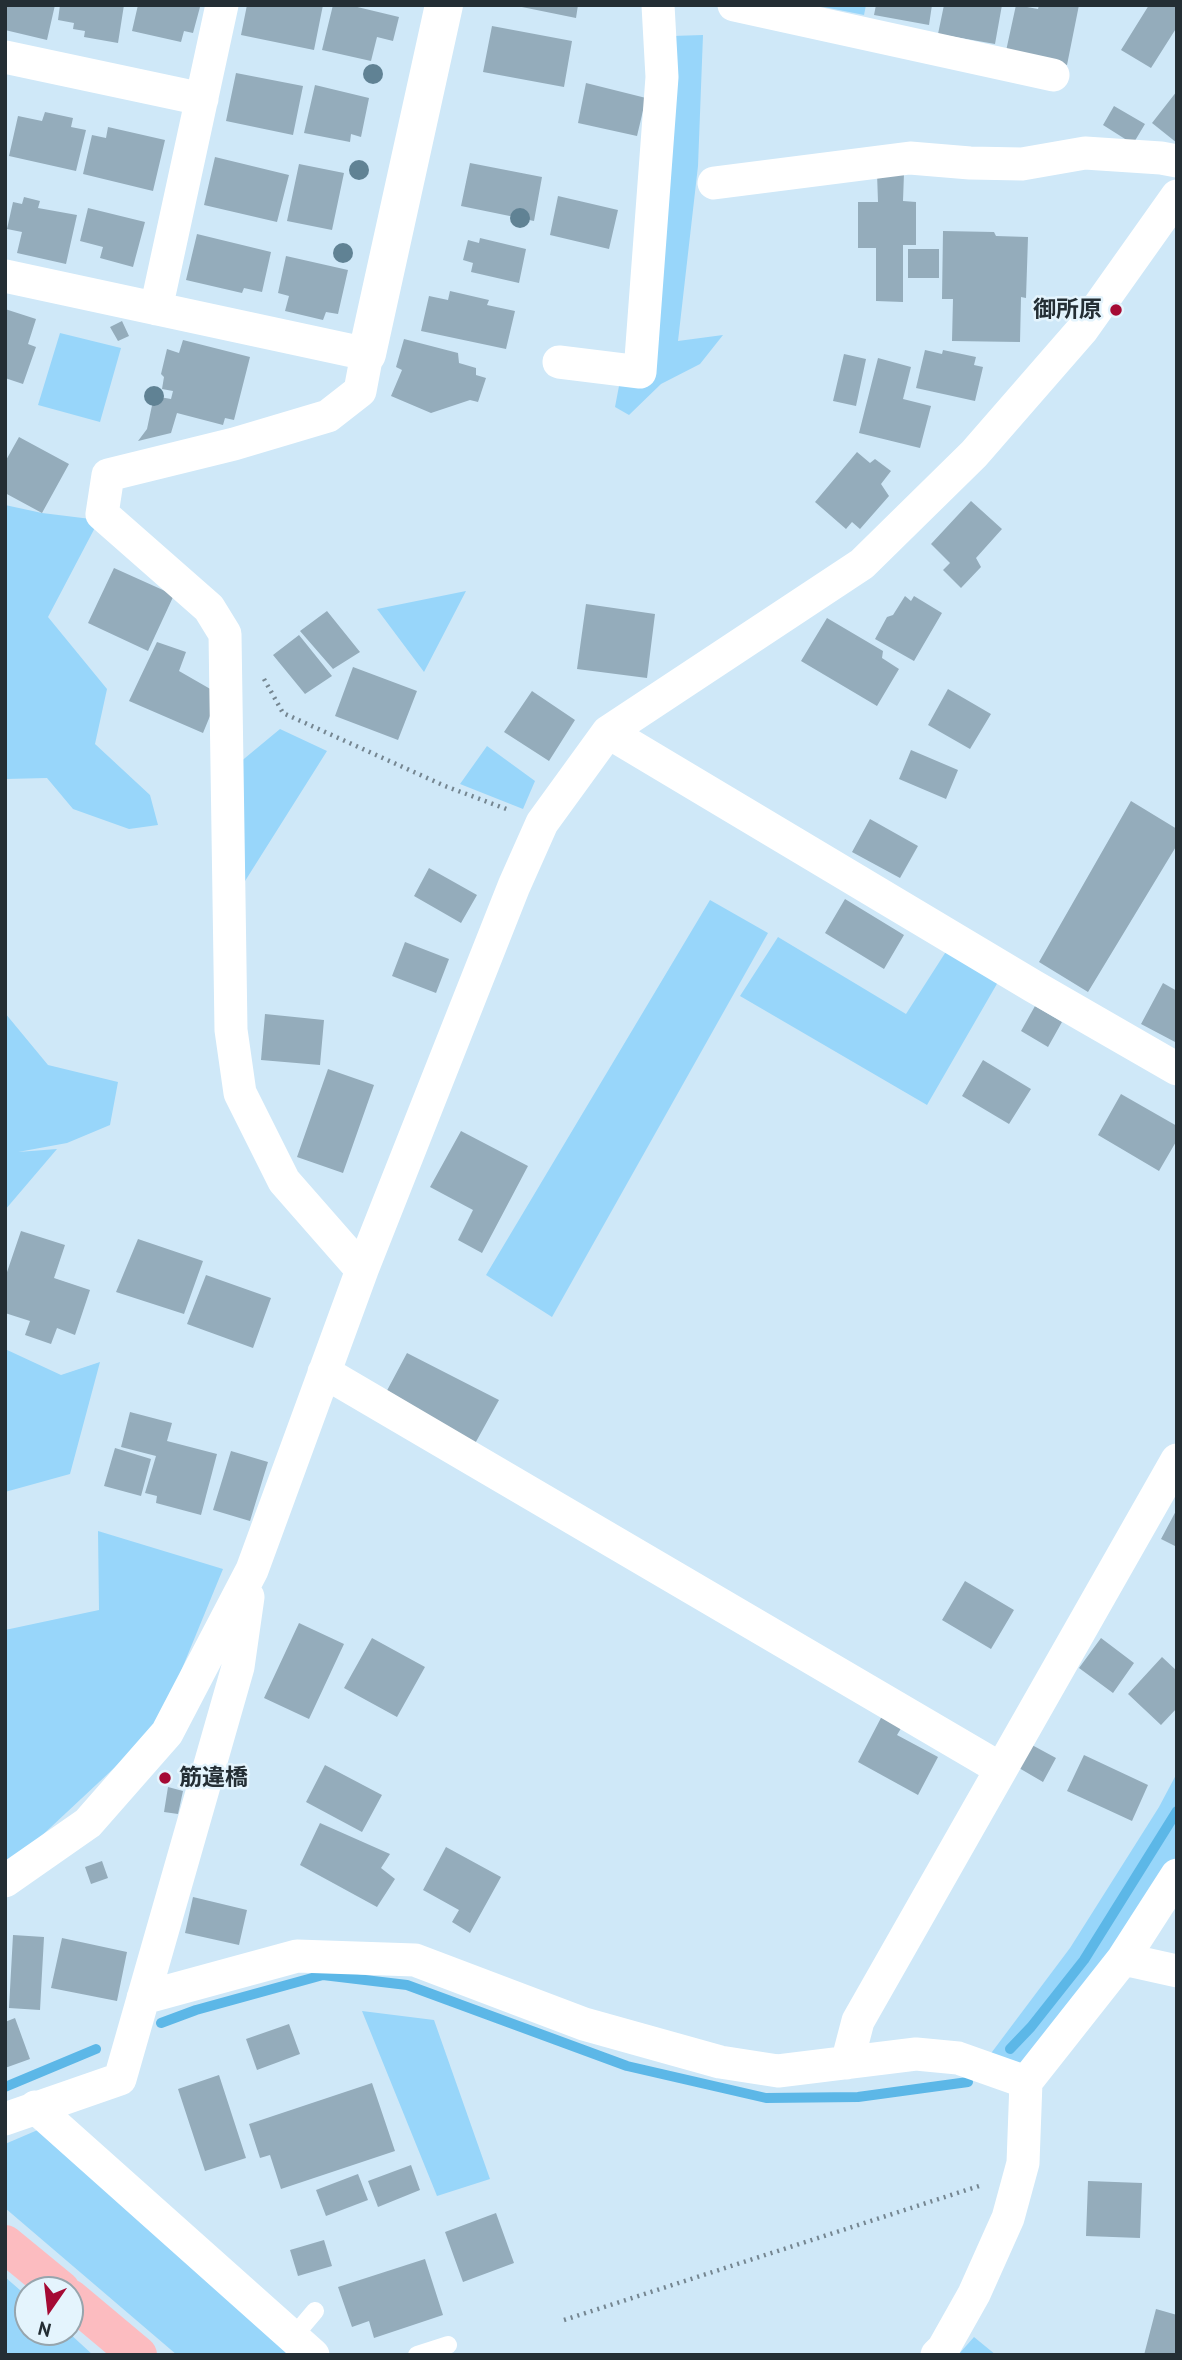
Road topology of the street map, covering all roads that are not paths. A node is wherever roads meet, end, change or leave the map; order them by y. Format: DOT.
graph roads {
  1 [pos="222,5"];
  2 [pos="444,5"];
  3 [pos="658,5"];
  4 [pos="734,5"];
  5 [pos="5,57"];
  6 [pos="1053,75"];
  7 [pos="202,99"];
  8 [pos="1177,161"];
  9 [pos="714,183"];
  10 [pos="1177,196"];
  11 [pos="5,276"];
  12 [pos="156,309"];
  13 [pos="367,354"];
  14 [pos="559,362"];
  15 [pos="608,732"];
  16 [pos="1177,1069"];
  17 [pos="362,1270"];
  18 [pos="324,1372"];
  19 [pos="1177,1460"];
  20 [pos="252,1570"];
  21 [pos="1001,1769"];
  22 [pos="1177,1875"];
  23 [pos="5,1881"];
  24 [pos="1123,1959"];
  25 [pos="1177,1971"];
  26 [pos="143,1998"];
  27 [pos="847,2063"];
  28 [pos="1026,2082"];
  29 [pos="20,2113"];
  30 [pos="5,2244"];
  31 [pos="44,2276"];
  32 [pos="84,2310"];
  33 [pos="315,2311"];
  34 [pos="447,2345"];
  35 [pos="303,2346"];
  36 [pos="138,2355"];
  37 [pos="417,2355"];
  38 [pos="937,2355"];
  1 -- 7 [label="street"];
  2 -- 13 [label="street"];
  3 -- 14 [label="street"];
  4 -- 6 [label="street"];
  5 -- 7 [label="street"];
  7 -- 12 [label="street"];
  8 -- 9 [label="street"];
  10 -- 15 [label="street"];
  11 -- 12 [label="street"];
  12 -- 13 [label="street"];
  13 -- 17 [label="street"];
  15 -- 16 [label="street"];
  15 -- 17 [label="street"];
  17 -- 18 [label="street"];
  18 -- 20 [label="street"];
  18 -- 21 [label="street"];
  19 -- 21 [label="street"];
  20 -- 23 [label="street"];
  20 -- 26 [label="street"];
  21 -- 27 [label="street"];
  22 -- 24 [label="street"];
  24 -- 25 [label="street"];
  24 -- 28 [label="street"];
  26 -- 27 [label="street"];
  26 -- 29 [label="street"];
  27 -- 28 [label="street"];
  28 -- 38 [label="street"];
  29 -- 35 [label="street"];
  30 -- 31 [label="highway"];
  32 -- 36 [label="highway"];
  33 -- 35 [label="lane"];
  34 -- 37 [label="lane"];
}
